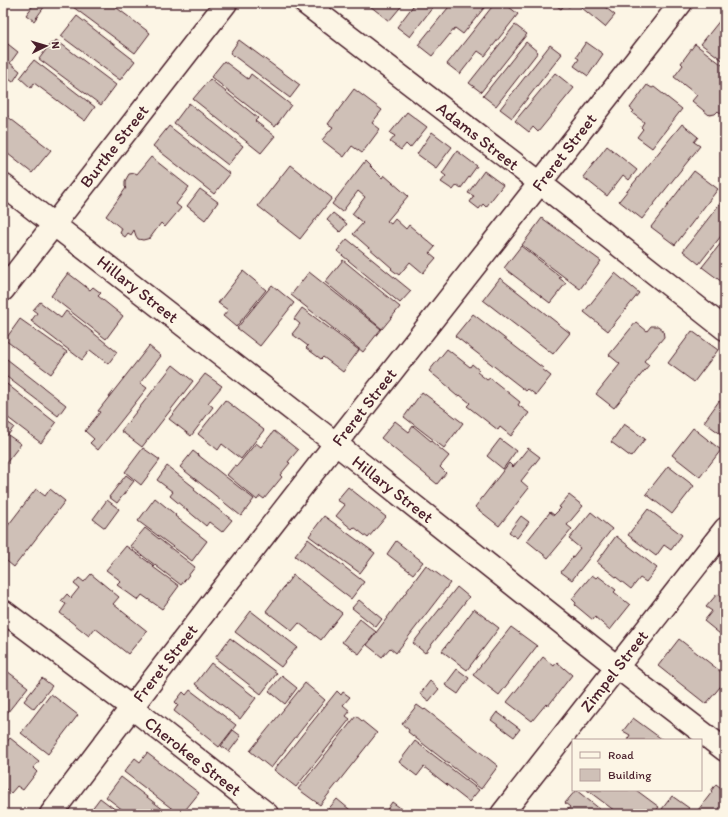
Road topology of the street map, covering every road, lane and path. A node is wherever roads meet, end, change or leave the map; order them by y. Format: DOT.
graph roads {
  1 [pos="226,3"];
  2 [pos="305,3"];
  3 [pos="681,3"];
  4 [pos="540,183"];
  5 [pos="3,185"];
  6 [pos="54,224"];
  7 [pos="3,290"];
  8 [pos="725,329"];
  9 [pos="335,443"];
  10 [pos="725,529"];
  11 [pos="3,611"];
  12 [pos="617,667"];
  13 [pos="131,707"];
  14 [pos="725,750"];
  15 [pos="51,814"];
  16 [pos="268,814"];
  17 [pos="502,814"];
  1 -- 6 [label="street, Burthe Street"];
  2 -- 4 [label="street, Adams Street"];
  3 -- 4 [label="street, Freret Street"];
  4 -- 8 [label="street, Adams Street"];
  4 -- 9 [label="street, Freret Street"];
  5 -- 6 [label="street, Hillary Street"];
  6 -- 7 [label="street, Burthe Street"];
  6 -- 9 [label="street, Hillary Street"];
  9 -- 12 [label="street, Hillary Street"];
  9 -- 13 [label="street, Freret Street"];
  10 -- 12 [label="street, Zimpel Street"];
  11 -- 13 [label="street, Cherokee Street"];
  12 -- 14 [label="street, Hillary Street"];
  12 -- 17 [label="street, Zimpel Street"];
  13 -- 15 [label="street, Freret Street"];
  13 -- 16 [label="street, Cherokee Street"];
}
